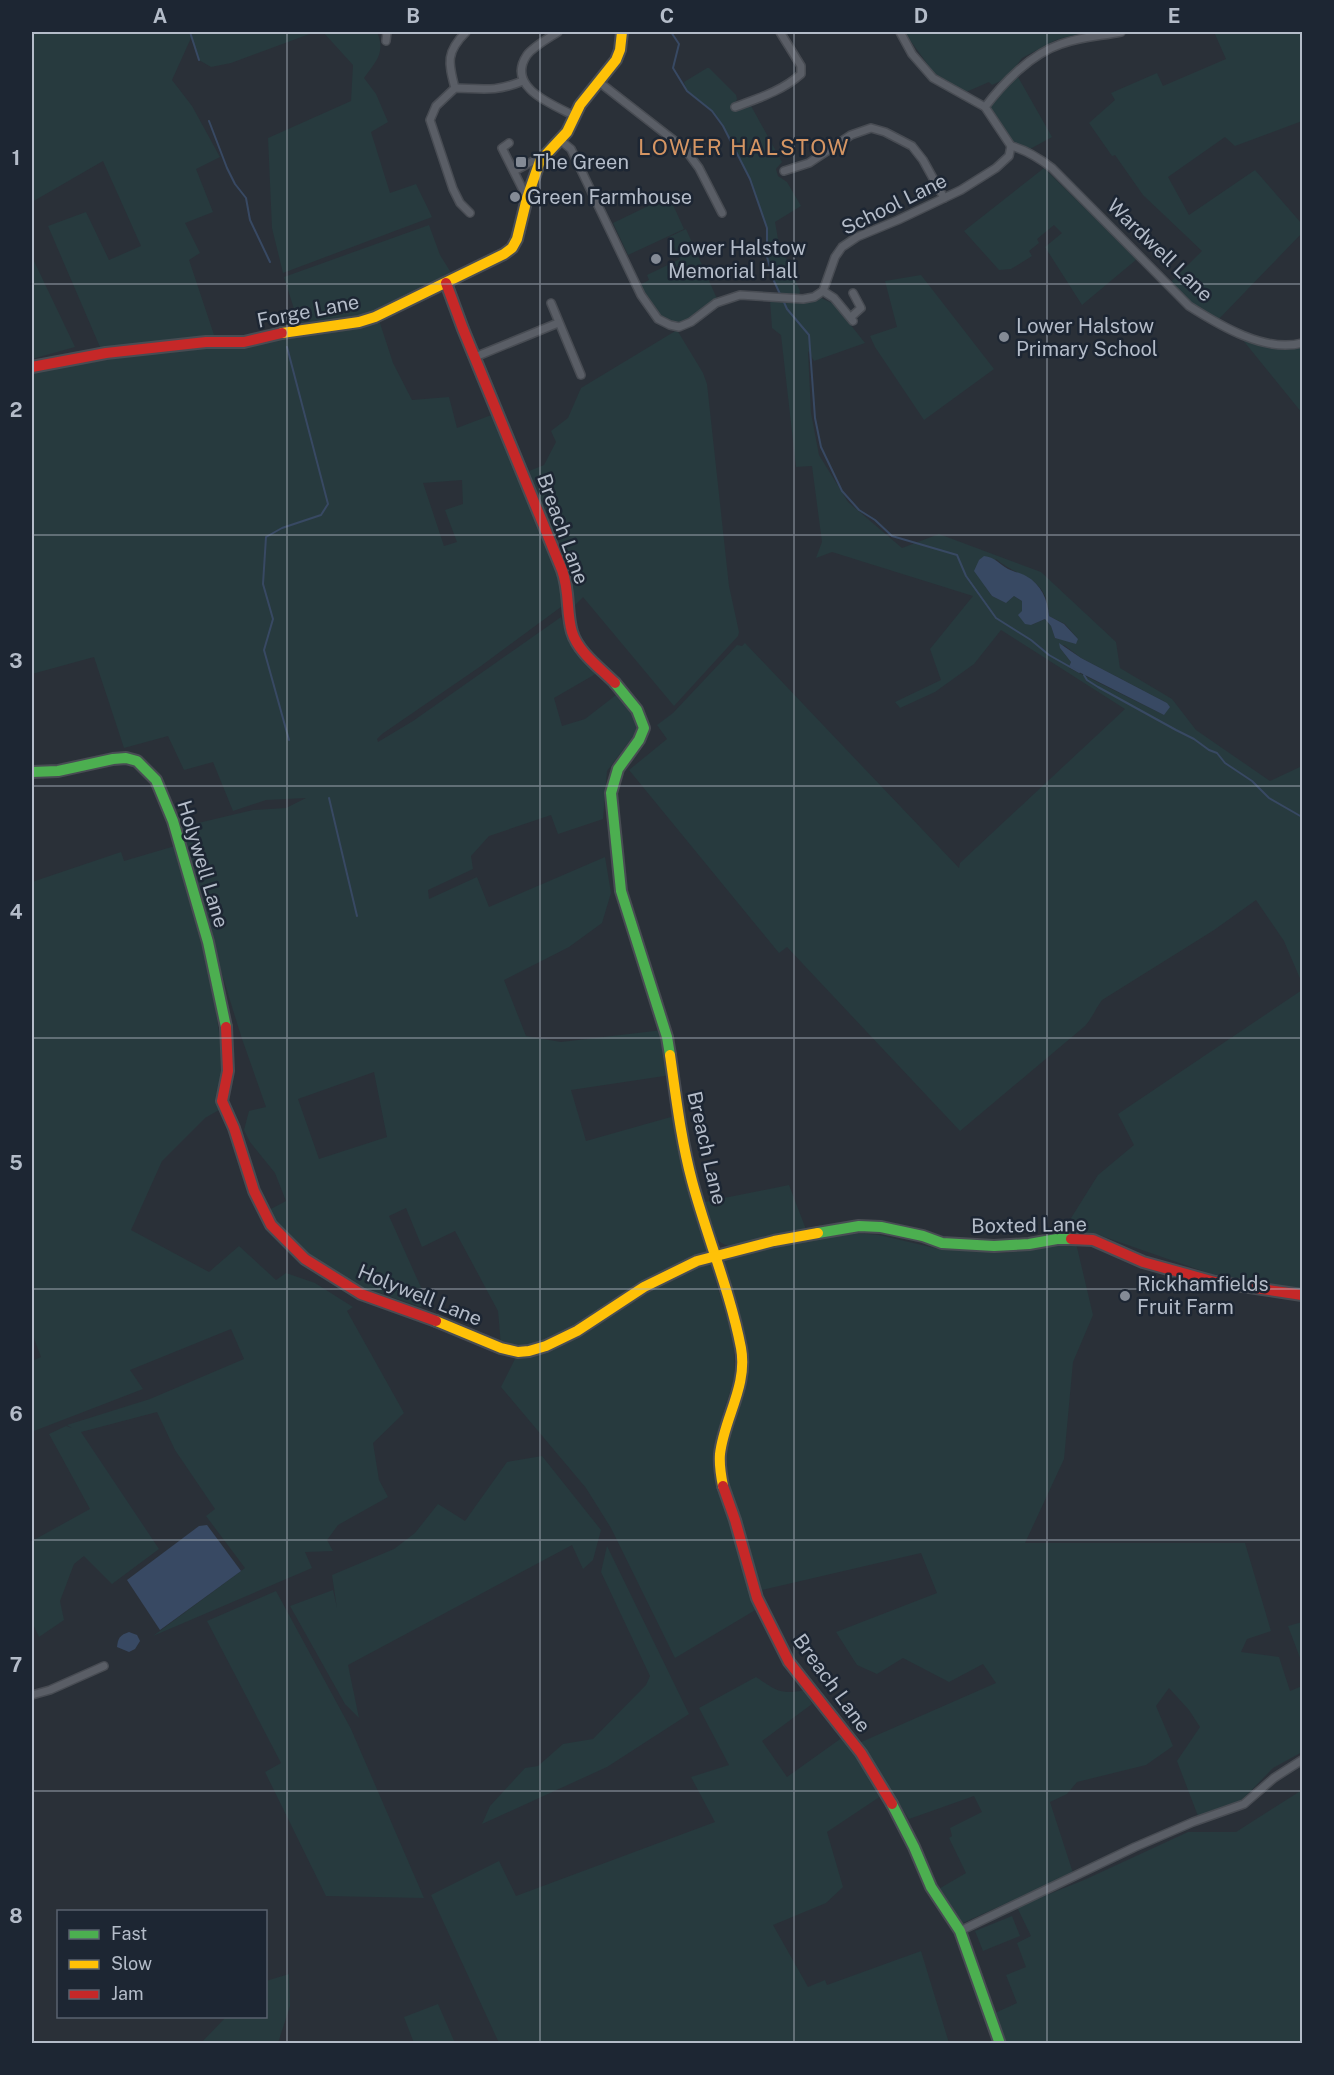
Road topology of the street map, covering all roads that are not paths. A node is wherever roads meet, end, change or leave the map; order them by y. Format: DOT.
graph roads {
  1 [pos="387,32"];
  2 [pos="466,32"];
  3 [pos="558,32"];
  4 [pos="622,32"];
  5 [pos="780,32"];
  6 [pos="900,32"];
  7 [pos="1121,32"];
  8 [pos="386,41"];
  9 [pos="524,81"];
  10 [pos="599,82"];
  11 [pos="455,88"];
  12 [pos="990,99"];
  13 [pos="974,100"];
  14 [pos="735,107"];
  15 [pos="984,107"];
  16 [pos="575,116"];
  17 [pos="560,140"];
  18 [pos="508,143"];
  19 [pos="1011,146"];
  20 [pos="545,154"];
  21 [pos="514,171"];
  22 [pos="784,171"];
  23 [pos="527,198"];
  24 [pos="944,198"];
  25 [pos="470,213"];
  26 [pos="722,213"];
  27 [pos="446,283"];
  28 [pos="823,291"];
  29 [pos="853,293"];
  30 [pos="551,303"];
  31 [pos="558,323"];
  32 [pos="1302,343"];
  33 [pos="475,357"];
  34 [pos="32,367"];
  35 [pos="581,375"];
  36 [pos="32,772"];
  37 [pos="716,1254"];
  38 [pos="1302,1295"];
  39 [pos="105,1666"];
  40 [pos="32,1695"];
  41 [pos="1302,1760"];
  42 [pos="960,1931"];
  43 [pos="1000,2043"];
  1 -- 8 [label="street"];
  2 -- 11 [label="street"];
  3 -- 9 [label="street"];
  4 -- 10 [label="street"];
  5 -- 14 [label="street"];
  6 -- 13 [label="street"];
  7 -- 12 [label="street"];
  9 -- 11 [label="street"];
  9 -- 16 [label="street"];
  10 -- 16 [label="street"];
  10 -- 26 [label="street"];
  11 -- 25 [label="street"];
  12 -- 13 [label="street"];
  12 -- 15 [label="street"];
  13 -- 15 [label="street"];
  15 -- 19 [label="street"];
  16 -- 17 [label="street"];
  17 -- 20 [label="street"];
  17 -- 28 [label="street"];
  18 -- 21 [label="street"];
  19 -- 24 [label="street, School Lane"];
  19 -- 32 [label="street, Wardwell Lane"];
  20 -- 21 [label="street"];
  20 -- 23 [label="street, Forge Lane"];
  21 -- 23 [label="street"];
  22 -- 24 [label="street"];
  23 -- 27 [label="street, Forge Lane"];
  24 -- 28 [label="street, School Lane"];
  27 -- 33 [label="street, Breach Lane"];
  27 -- 34 [label="street, Forge Lane"];
  28 -- 29 [label="street"];
  30 -- 31 [label="street"];
  31 -- 33 [label="street"];
  31 -- 35 [label="street"];
  33 -- 37 [label="street, Breach Lane"];
  36 -- 37 [label="street, Holywell Lane"];
  37 -- 38 [label="street, Boxted Lane"];
  37 -- 42 [label="street, Breach Lane"];
  39 -- 40 [label="street"];
  41 -- 42 [label="street"];
  42 -- 43 [label="street, Breach Lane"];
}
